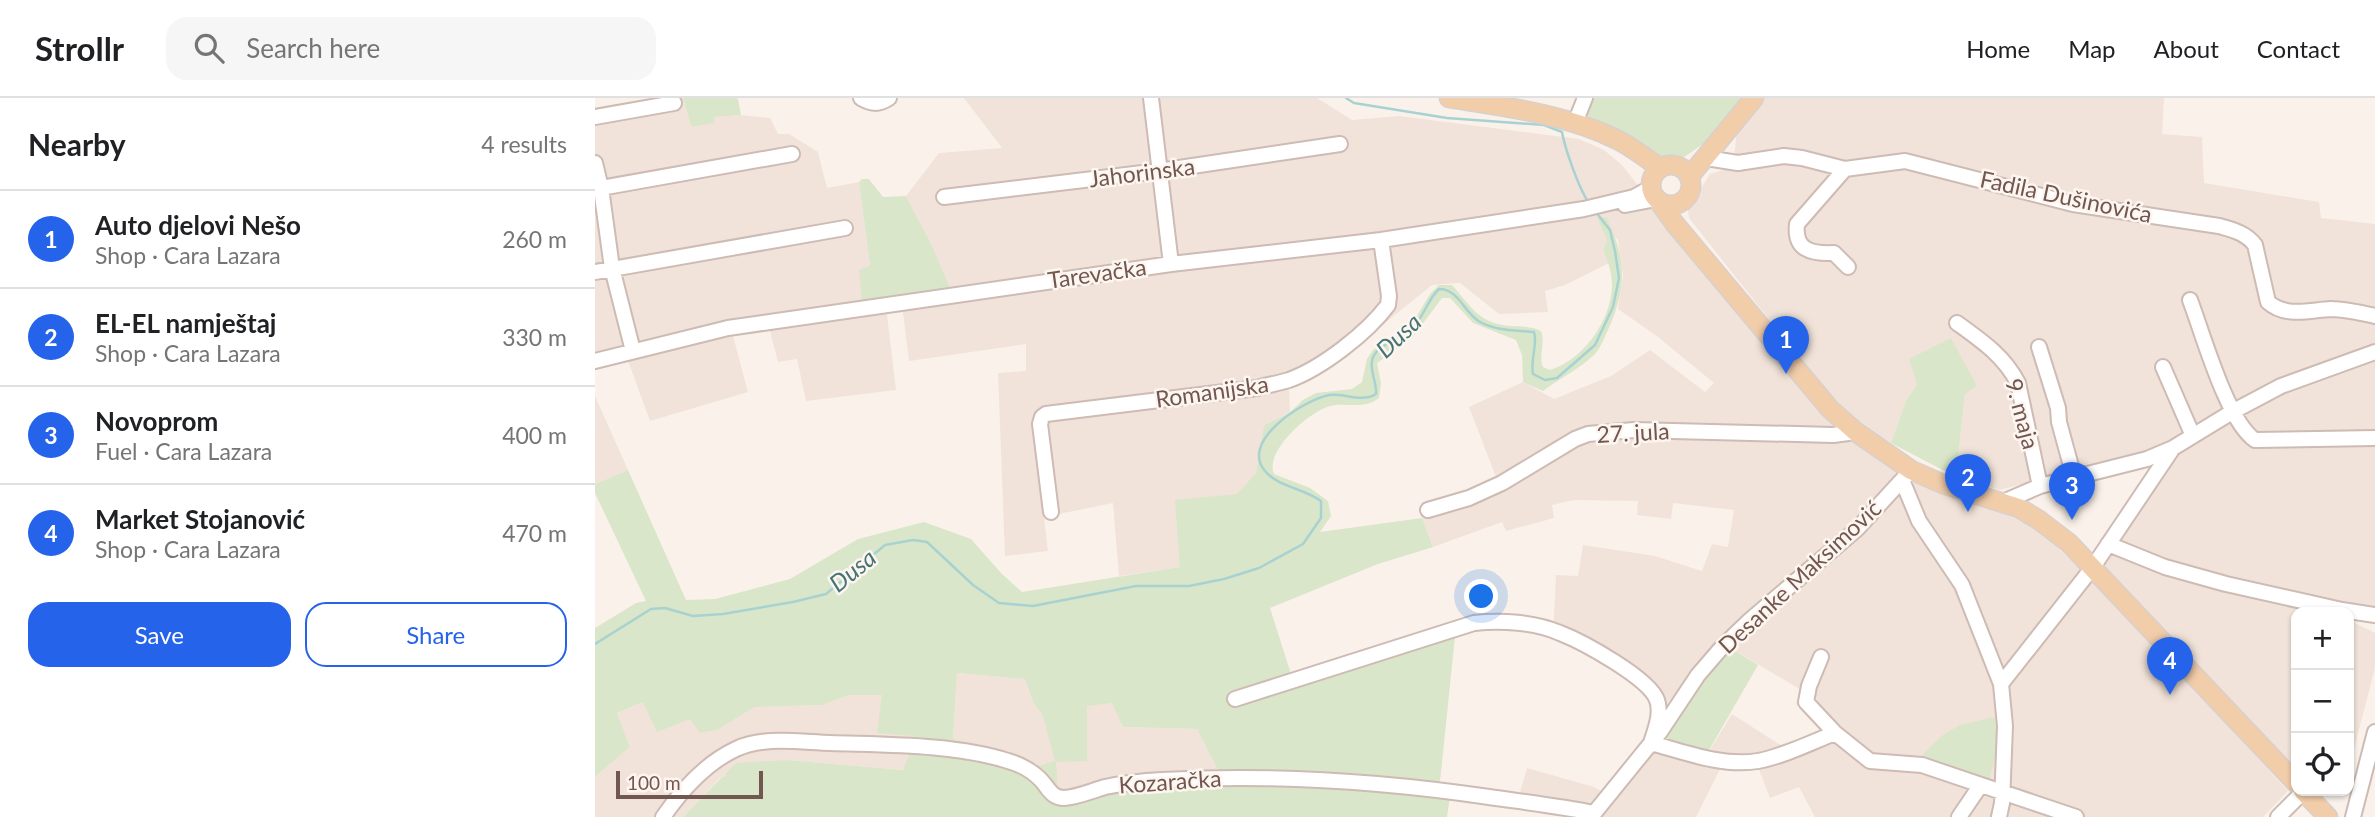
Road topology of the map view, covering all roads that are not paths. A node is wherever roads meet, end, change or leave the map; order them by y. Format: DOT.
graph roads {
  1 [pos="862,98"];
  2 [pos="889,98"];
  3 [pos="1151,98"];
  4 [pos="1448,98"];
  5 [pos="1585,98"];
  6 [pos="1497,102"];
  7 [pos="1751,102"];
  8 [pos="674,103"];
  9 [pos="595,117"];
  10 [pos="1575,123"];
  11 [pos="1731,128"];
  12 [pos="1340,144"];
  13 [pos="792,154"];
  14 [pos="1706,158"];
  15 [pos="595,163"];
  16 [pos="1845,169"];
  17 [pos="1159,172"];
  18 [pos="1663,183"];
  19 [pos="598,188"];
  20 [pos="944,197"];
  21 [pos="1683,201"];
  22 [pos="845,228"];
  23 [pos="1381,240"];
  24 [pos="1694,244"];
  25 [pos="1171,264"];
  26 [pos="1848,267"];
  27 [pos="612,268"];
  28 [pos="595,272"];
  29 [pos="2190,300"];
  30 [pos="2375,316"];
  31 [pos="1957,323"];
  32 [pos="2039,347"];
  33 [pos="633,351"];
  34 [pos="2375,352"];
  35 [pos="595,361"];
  36 [pos="2163,367"];
  37 [pos="2232,412"];
  38 [pos="1856,432"];
  39 [pos="2193,436"];
  40 [pos="2375,438"];
  41 [pos="2173,448"];
  42 [pos="1906,475"];
  43 [pos="2074,477"];
  44 [pos="2040,486"];
  45 [pos="2003,502"];
  46 [pos="1428,510"];
  47 [pos="1051,512"];
  48 [pos="2108,544"];
  49 [pos="2093,566"];
  50 [pos="2325,607"];
  51 [pos="2354,613"];
  52 [pos="2354,615"];
  53 [pos="2375,615"];
  54 [pos="2375,624"];
  55 [pos="1821,657"];
  56 [pos="2001,684"];
  57 [pos="1235,699"];
  58 [pos="2375,732"];
  59 [pos="1835,733"];
  60 [pos="1651,743"];
  61 [pos="2291,778"];
  62 [pos="1980,786"];
  63 [pos="2001,791"];
  64 [pos="2299,796"];
  65 [pos="2309,796"];
  66 [pos="1592,815"];
  67 [pos="663,817"];
  68 [pos="1959,817"];
  69 [pos="1999,817"];
  70 [pos="2075,817"];
  71 [pos="2278,817"];
  72 [pos="2328,817"];
  73 [pos="2353,817"];
  1 -- 2 [label="street"];
  3 -- 17 [label="street"];
  4 -- 6 [label="main road"];
  5 -- 10 [label="street"];
  6 -- 10 [label="main road"];
  7 -- 11 [label="main road"];
  8 -- 9 [label="street"];
  10 -- 18 [label="main road"];
  11 -- 14 [label="main road"];
  11 -- 18 [label="main road"];
  12 -- 17 [label="street, Jahorinska"];
  13 -- 19 [label="street"];
  14 -- 16 [label="street, Fadila Dušinovića"];
  14 -- 18 [label="main road"];
  15 -- 19 [label="street"];
  16 -- 26 [label="street"];
  16 -- 30 [label="street, Fadila Dušinovića"];
  17 -- 20 [label="street, Jahorinska"];
  17 -- 25 [label="street"];
  18 -- 21 [label="main road"];
  18 -- 21 [label="main road"];
  18 -- 23 [label="street, Tarevačka"];
  18 -- 24 [label="main road"];
  19 -- 27 [label="street"];
  21 -- 24 [label="main road"];
  22 -- 27 [label="street"];
  23 -- 25 [label="street, Tarevačka"];
  23 -- 47 [label="street, Romanijska"];
  24 -- 38 [label="main road"];
  25 -- 33 [label="street, Tarevačka"];
  27 -- 28 [label="street"];
  27 -- 33 [label="street"];
  29 -- 37 [label="street"];
  31 -- 44 [label="street, 9. maja"];
  32 -- 43 [label="street"];
  33 -- 35 [label="street, Tarevačka"];
  34 -- 37 [label="street"];
  36 -- 39 [label="street"];
  37 -- 39 [label="street"];
  37 -- 40 [label="street"];
  38 -- 42 [label="main road"];
  38 -- 46 [label="street, 27. jula"];
  39 -- 41 [label="street"];
  41 -- 43 [label="street"];
  41 -- 48 [label="street"];
  42 -- 45 [label="main road"];
  42 -- 56 [label="street"];
  42 -- 60 [label="street, Desanke Maksimović"];
  43 -- 44 [label="street"];
  44 -- 45 [label="street"];
  45 -- 49 [label="main road"];
  48 -- 49 [label="street"];
  48 -- 50 [label="street"];
  49 -- 56 [label="street"];
  49 -- 61 [label="main road"];
  51 -- 53 [label="street"];
  52 -- 54 [label="street"];
  55 -- 59 [label="street"];
  56 -- 63 [label="street"];
  57 -- 60 [label="street, Desanke Maksimović"];
  58 -- 73 [label="street"];
  59 -- 60 [label="street"];
  59 -- 62 [label="street"];
  60 -- 66 [label="street, Desanke Maksimović"];
  62 -- 63 [label="street"];
  62 -- 68 [label="street"];
  63 -- 69 [label="street"];
  63 -- 70 [label="street"];
  64 -- 71 [label="street"];
  65 -- 72 [label="main road"];
  66 -- 67 [label="street, Kozaračka"];
}
